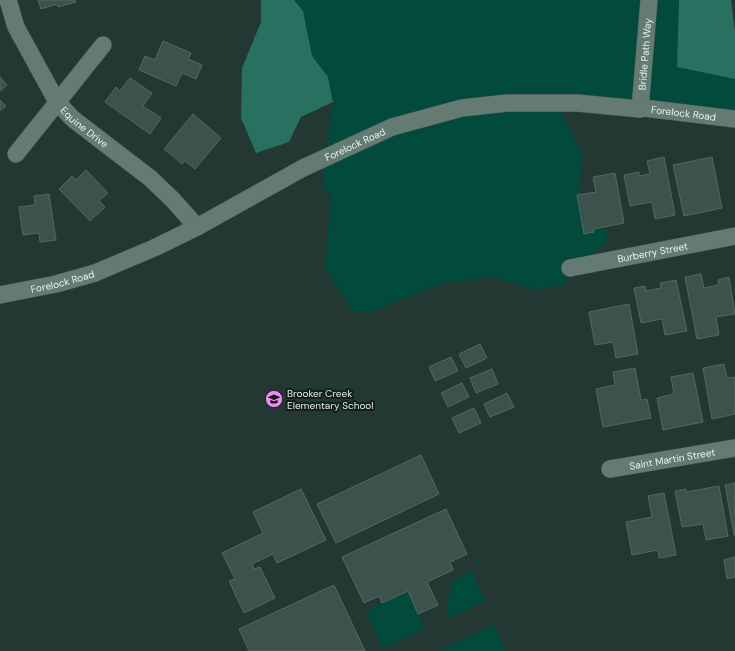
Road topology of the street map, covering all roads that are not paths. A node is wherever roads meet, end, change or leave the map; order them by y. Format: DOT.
graph roads {
  1 [pos="8,0"];
  2 [pos="649,0"];
  3 [pos="103,45"];
  4 [pos="57,102"];
  5 [pos="640,109"];
  6 [pos="735,119"];
  7 [pos="16,154"];
  8 [pos="197,227"];
  9 [pos="735,236"];
  10 [pos="570,268"];
  11 [pos="0,295"];
  12 [pos="735,448"];
  13 [pos="610,469"];
  1 -- 4 [label="street, Equine Drive"];
  2 -- 5 [label="street, Bridle Path Way"];
  3 -- 4 [label="street"];
  4 -- 7 [label="street"];
  4 -- 8 [label="street, Equine Drive"];
  5 -- 6 [label="street, Forelock Road"];
  5 -- 8 [label="street, Forelock Road"];
  8 -- 11 [label="street, Forelock Road"];
  9 -- 10 [label="street, Burberry Street"];
  12 -- 13 [label="street, Saint Martin Street"];
}
